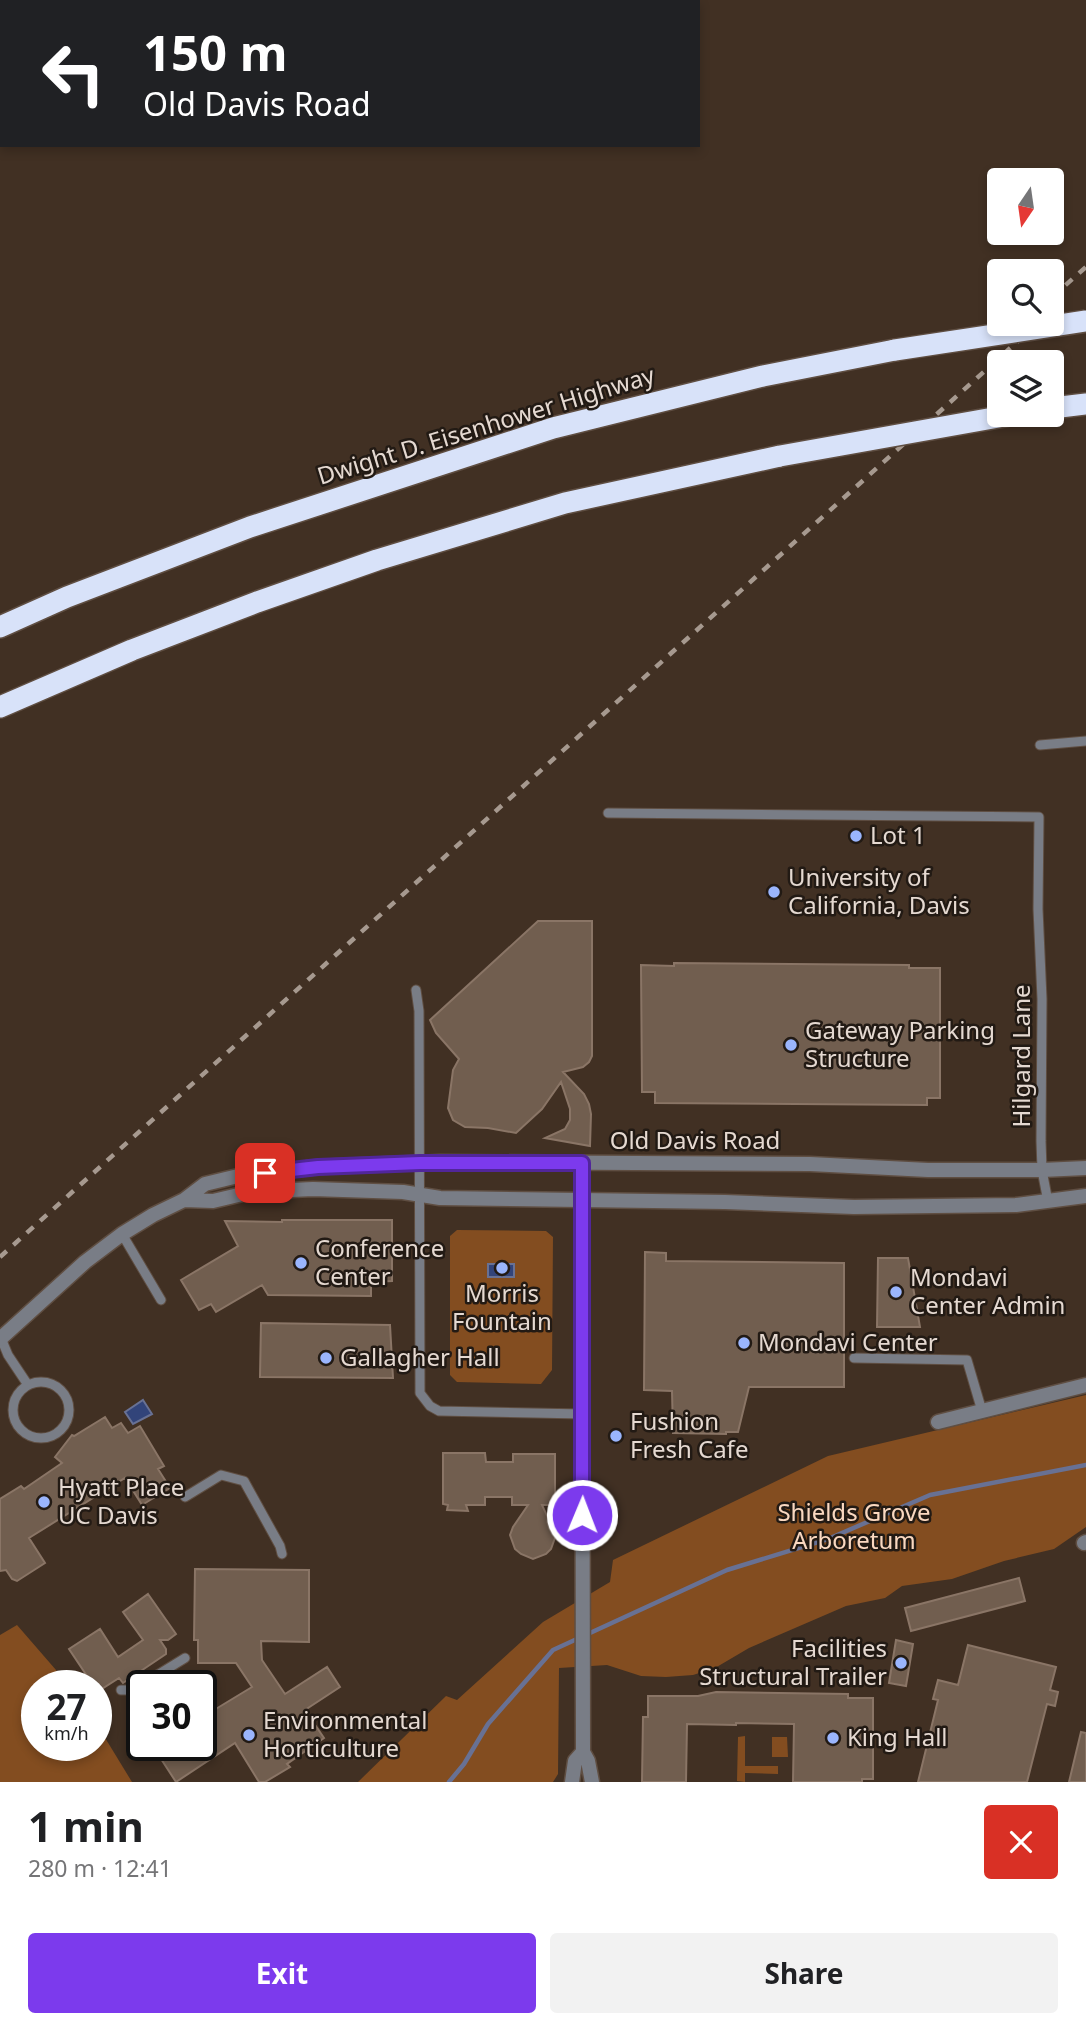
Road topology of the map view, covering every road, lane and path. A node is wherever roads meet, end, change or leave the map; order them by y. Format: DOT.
graph roads {
  1 [pos="1086,321"];
  2 [pos="1086,404"];
  3 [pos="1064,407"];
  4 [pos="987,419"];
  5 [pos="0,626"];
  6 [pos="0,707"];
  7 [pos="1086,741"];
  8 [pos="1040,745"];
  9 [pos="608,813"];
  10 [pos="416,990"];
  11 [pos="420,1163"];
  12 [pos="582,1163"];
  13 [pos="1086,1168"];
  14 [pos="1042,1170"];
  15 [pos="420,1195"];
  16 [pos="1086,1196"];
  17 [pos="184,1200"];
  18 [pos="583,1200"];
  19 [pos="1048,1202"];
  20 [pos="122,1234"];
  21 [pos="161,1300"];
  22 [pos="0,1339"];
  23 [pos="855,1358"];
  24 [pos="28,1385"];
  25 [pos="1086,1385"];
  26 [pos="982,1411"];
  27 [pos="583,1414"];
  28 [pos="938,1422"];
  29 [pos="185,1497"];
  30 [pos="282,1554"];
  31 [pos="184,1658"];
  32 [pos="121,1690"];
  33 [pos="583,1752"];
  34 [pos="572,1782"];
  35 [pos="592,1782"];
  1 -- 5 [label="highway, Dwight D. Eisenhower Highway, bridge"];
  2 -- 3 [label="highway"];
  4 -- 6 [label="highway, bridge"];
  7 -- 8 [label="lane"];
  9 -- 14 [label="lane, Hilgard Lane"];
  10 -- 11 [label="lane"];
  11 -- 12 [label="street, Old Davis Road"];
  11 -- 15 [label="lane"];
  11 -- 17 [label="street, Old Davis Road"];
  12 -- 14 [label="street, Old Davis Road"];
  12 -- 18 [label="street"];
  13 -- 14 [label="street, Old Davis Road"];
  14 -- 19 [label="lane, Hilgard Lane"];
  15 -- 17 [label="street, Old Davis Road"];
  15 -- 18 [label="street, Old Davis Road"];
  15 -- 27 [label="lane"];
  16 -- 19 [label="street, Old Davis Road"];
  17 -- 20 [label="street, Old Davis Road"];
  18 -- 19 [label="street, Old Davis Road"];
  18 -- 27 [label="street"];
  20 -- 21 [label="lane"];
  20 -- 22 [label="street, Old Davis Road"];
  22 -- 24 [label="lane"];
  23 -- 26 [label="lane"];
  24 -- 24 [label="lane"];
  25 -- 26 [label="street"];
  26 -- 28 [label="street"];
  27 -- 33 [label="street"];
  29 -- 30 [label="lane"];
  31 -- 32 [label="lane"];
  33 -- 34 [label="street"];
  33 -- 35 [label="street"];
}
